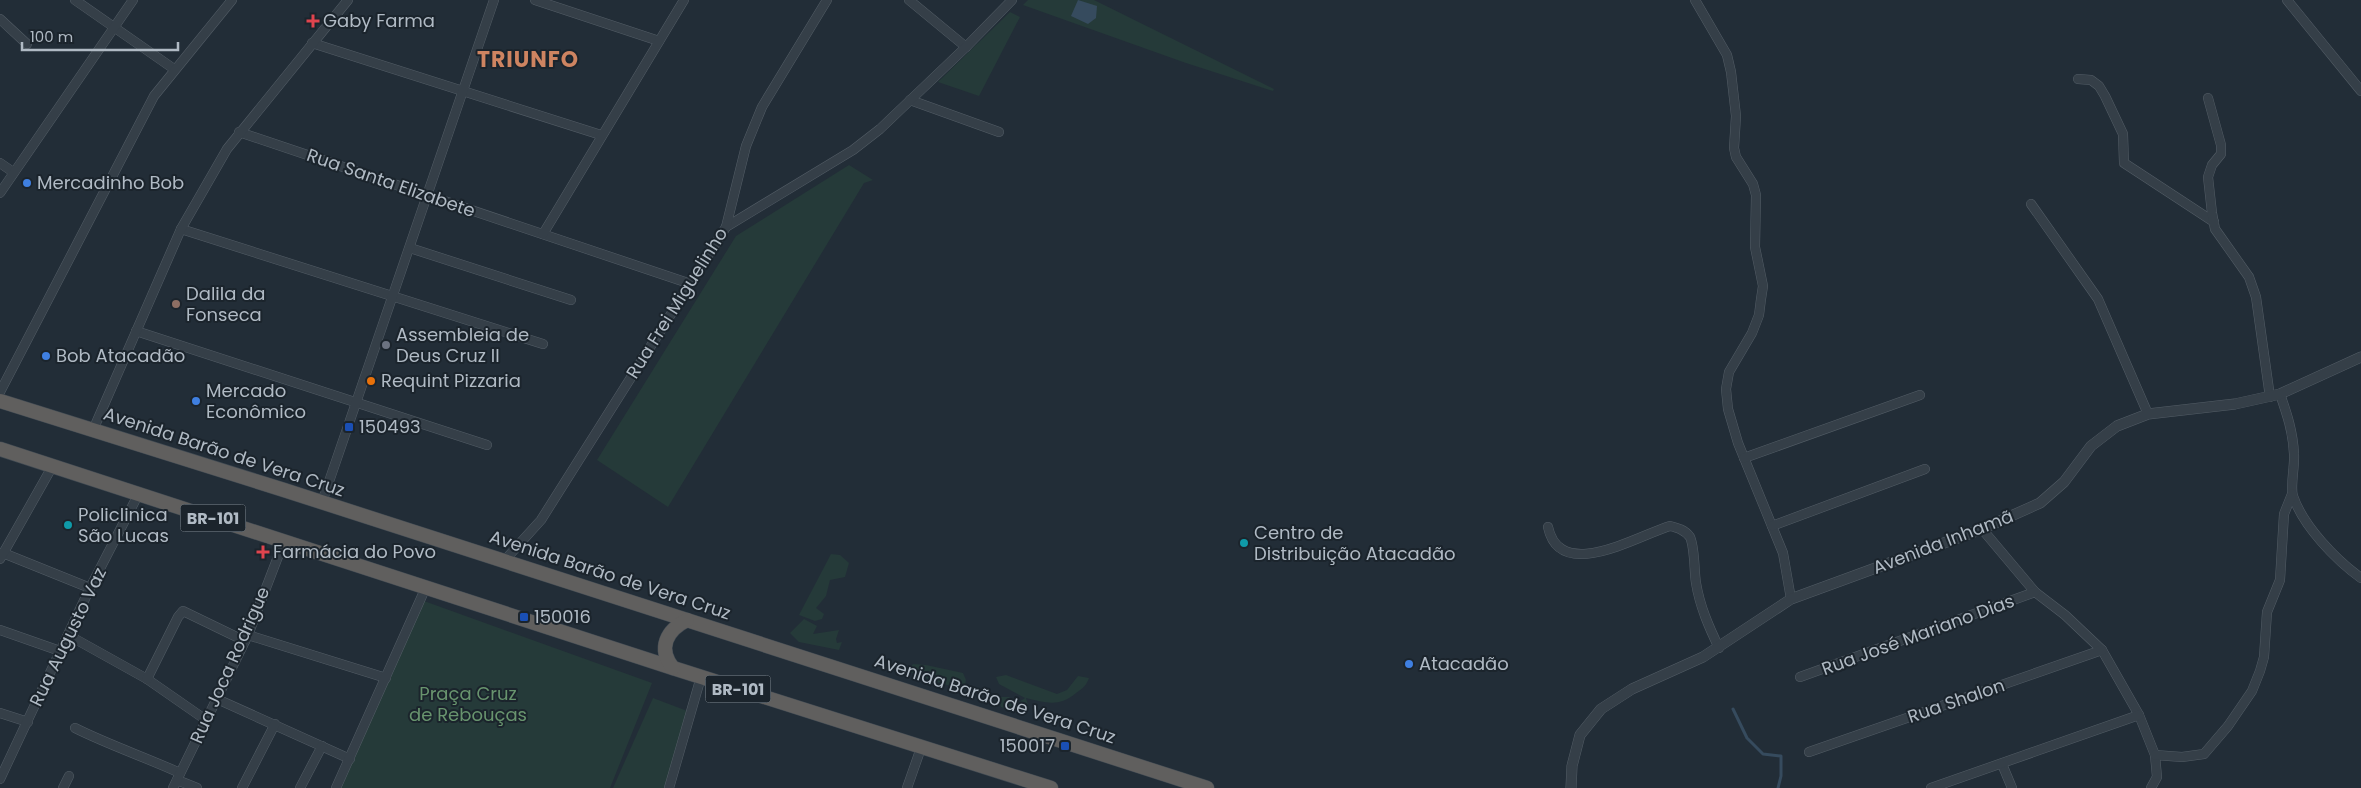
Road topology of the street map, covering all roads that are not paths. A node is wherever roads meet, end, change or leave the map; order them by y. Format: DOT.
graph roads {
  1 [pos="75,0"];
  2 [pos="133,0"];
  3 [pos="232,0"];
  4 [pos="348,0"];
  5 [pos="494,0"];
  6 [pos="535,0"];
  7 [pos="684,0"];
  8 [pos="827,0"];
  9 [pos="909,0"];
  10 [pos="1012,0"];
  11 [pos="1695,0"];
  12 [pos="2287,0"];
  13 [pos="0,18"];
  14 [pos="113,28"];
  15 [pos="659,41"];
  16 [pos="312,43"];
  17 [pos="27,44"];
  18 [pos="966,47"];
  19 [pos="174,69"];
  20 [pos="2078,79"];
  21 [pos="463,91"];
  22 [pos="2361,91"];
  23 [pos="2208,98"];
  24 [pos="910,100"];
  25 [pos="239,132"];
  26 [pos="999,132"];
  27 [pos="601,135"];
  28 [pos="0,163"];
  29 [pos="13,172"];
  30 [pos="0,194"];
  31 [pos="428,196"];
  32 [pos="2030,204"];
  33 [pos="2214,222"];
  34 [pos="726,227"];
  35 [pos="181,229"];
  36 [pos="543,234"];
  37 [pos="410,248"];
  38 [pos="688,283"];
  39 [pos="394,296"];
  40 [pos="571,300"];
  41 [pos="136,331"];
  42 [pos="543,344"];
  43 [pos="2361,357"];
  44 [pos="0,392"];
  45 [pos="2280,394"];
  46 [pos="1920,395"];
  47 [pos="2270,397"];
  48 [pos="0,401"];
  49 [pos="357,403"];
  50 [pos="2148,414"];
  51 [pos="93,430"];
  52 [pos="487,445"];
  53 [pos="0,449"];
  54 [pos="1744,458"];
  55 [pos="52,467"];
  56 [pos="1925,469"];
  57 [pos="138,494"];
  58 [pos="2292,494"];
  59 [pos="322,502"];
  60 [pos="1772,526"];
  61 [pos="1548,527"];
  62 [pos="1982,529"];
  63 [pos="284,541"];
  64 [pos="2,556"];
  65 [pos="504,561"];
  66 [pos="2361,578"];
  67 [pos="426,587"];
  68 [pos="90,588"];
  69 [pos="2035,592"];
  70 [pos="1791,599"];
  71 [pos="687,620"];
  72 [pos="0,630"];
  73 [pos="68,635"];
  74 [pos="246,638"];
  75 [pos="1720,648"];
  76 [pos="2102,650"];
  77 [pos="60,651"];
  78 [pos="672,668"];
  79 [pos="701,677"];
  80 [pos="1800,677"];
  81 [pos="386,678"];
  82 [pos="147,679"];
  83 [pos="217,699"];
  84 [pos="0,713"];
  85 [pos="2139,715"];
  86 [pos="206,720"];
  87 [pos="28,722"];
  88 [pos="274,724"];
  89 [pos="75,728"];
  90 [pos="322,746"];
  91 [pos="921,748"];
  92 [pos="1809,752"];
  93 [pos="2155,755"];
  94 [pos="350,759"];
  95 [pos="2002,764"];
  96 [pos="69,776"];
  97 [pos="0,779"];
  98 [pos="177,780"];
  99 [pos="63,788"];
  100 [pos="197,788"];
  101 [pos="242,788"];
  102 [pos="300,788"];
  103 [pos="336,788"];
  104 [pos="669,788"];
  105 [pos="907,788"];
  106 [pos="1050,788"];
  107 [pos="1207,788"];
  108 [pos="1571,788"];
  109 [pos="1931,788"];
  110 [pos="2012,788"];
  111 [pos="2151,788"];
  1 -- 14 [label="street"];
  2 -- 14 [label="street"];
  3 -- 19 [label="street"];
  4 -- 16 [label="street"];
  5 -- 21 [label="street"];
  6 -- 15 [label="street"];
  7 -- 15 [label="street"];
  8 -- 34 [label="street, Rua Frei Miguelinho"];
  9 -- 18 [label="street"];
  10 -- 18 [label="street"];
  11 -- 54 [label="street"];
  12 -- 22 [label="street"];
  13 -- 17 [label="street"];
  14 -- 19 [label="street"];
  14 -- 29 [label="street"];
  15 -- 27 [label="street"];
  16 -- 21 [label="street"];
  16 -- 25 [label="street"];
  18 -- 24 [label="street"];
  19 -- 44 [label="street"];
  20 -- 33 [label="street"];
  21 -- 27 [label="street"];
  21 -- 31 [label="street"];
  23 -- 33 [label="street"];
  24 -- 26 [label="street"];
  24 -- 34 [label="street"];
  25 -- 31 [label="street, Rua Santa Elizabete"];
  25 -- 35 [label="street"];
  27 -- 36 [label="street"];
  28 -- 29 [label="street"];
  29 -- 30 [label="street"];
  31 -- 36 [label="street, Rua Santa Elizabete"];
  31 -- 37 [label="street"];
  32 -- 50 [label="street"];
  33 -- 47 [label="street"];
  34 -- 38 [label="street, Rua Frei Miguelinho"];
  35 -- 39 [label="street"];
  35 -- 41 [label="street"];
  36 -- 38 [label="street, Rua Santa Elizabete"];
  37 -- 39 [label="street"];
  37 -- 40 [label="street"];
  38 -- 65 [label="street, Rua Frei Miguelinho"];
  39 -- 42 [label="street"];
  39 -- 49 [label="street"];
  41 -- 49 [label="street"];
  41 -- 51 [label="street"];
  43 -- 45 [label="street, Avenida Inhamã"];
  45 -- 47 [label="street, Avenida Inhamã"];
  45 -- 58 [label="street"];
  46 -- 54 [label="street"];
  47 -- 50 [label="street, Avenida Inhamã"];
  48 -- 51 [label="highway, Avenida Barão de Vera Cruz / BR-101"];
  49 -- 52 [label="street"];
  49 -- 59 [label="street"];
  50 -- 62 [label="street, Avenida Inhamã"];
  51 -- 59 [label="highway, Avenida Barão de Vera Cruz / BR-101"];
  53 -- 55 [label="highway, BR-101"];
  54 -- 60 [label="street"];
  55 -- 57 [label="highway, BR-101"];
  55 -- 64 [label="street"];
  56 -- 60 [label="street"];
  57 -- 63 [label="highway, BR-101"];
  57 -- 68 [label="street, Rua Augusto Vaz"];
  58 -- 66 [label="street"];
  58 -- 93 [label="street"];
  59 -- 65 [label="highway, Avenida Barão de Vera Cruz / BR-101"];
  60 -- 70 [label="street"];
  61 -- 75 [label="street"];
  62 -- 69 [label="street"];
  62 -- 70 [label="street, Avenida Inhamã"];
  63 -- 67 [label="highway, BR-101"];
  63 -- 74 [label="street, Rua Joca Rodrigue"];
  64 -- 68 [label="street"];
  65 -- 71 [label="highway, Avenida Barão de Vera Cruz / BR-101"];
  67 -- 78 [label="highway, BR-101"];
  67 -- 81 [label="street"];
  68 -- 73 [label="street, Rua Augusto Vaz"];
  69 -- 76 [label="street"];
  69 -- 80 [label="street, Rua José Mariano Dias"];
  70 -- 75 [label="street, Avenida Inhamã"];
  71 -- 78 [label="highway"];
  71 -- 107 [label="highway, Avenida Barão de Vera Cruz / BR-101"];
  72 -- 77 [label="street"];
  73 -- 77 [label="street, Rua Augusto Vaz"];
  73 -- 82 [label="street"];
  74 -- 81 [label="street"];
  74 -- 82 [label="street"];
  74 -- 83 [label="street, Rua Joca Rodrigue"];
  75 -- 108 [label="street, Avenida Inhamã"];
  76 -- 85 [label="street"];
  76 -- 92 [label="street, Rua Shalon"];
  77 -- 87 [label="street, Rua Augusto Vaz"];
  78 -- 79 [label="highway, BR-101"];
  79 -- 91 [label="highway, BR-101"];
  79 -- 104 [label="street"];
  81 -- 94 [label="street"];
  82 -- 86 [label="street"];
  83 -- 86 [label="street, Rua Joca Rodrigue"];
  83 -- 88 [label="street"];
  84 -- 87 [label="street"];
  85 -- 93 [label="street"];
  85 -- 95 [label="street"];
  86 -- 98 [label="street, Rua Joca Rodrigue"];
  87 -- 97 [label="street, Rua Augusto Vaz"];
  88 -- 90 [label="street"];
  88 -- 101 [label="street"];
  89 -- 98 [label="street"];
  90 -- 94 [label="street"];
  90 -- 102 [label="street"];
  91 -- 105 [label="street"];
  91 -- 106 [label="highway, BR-101"];
  93 -- 111 [label="street"];
  94 -- 103 [label="street"];
  95 -- 109 [label="street"];
  95 -- 110 [label="street"];
  96 -- 99 [label="street"];
  98 -- 100 [label="street"];
}
